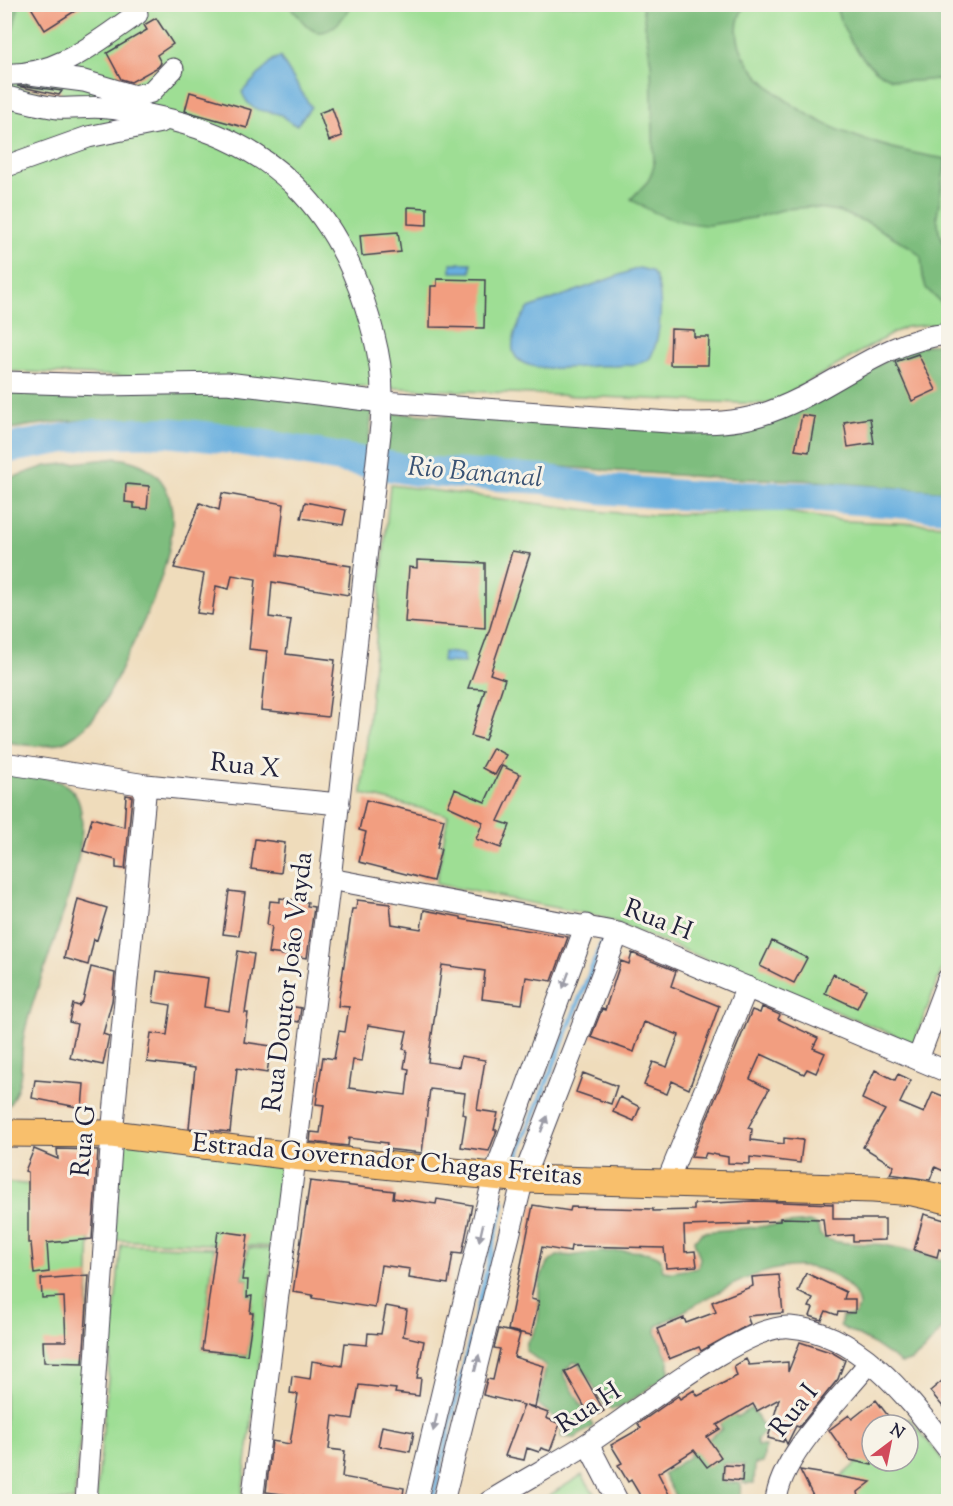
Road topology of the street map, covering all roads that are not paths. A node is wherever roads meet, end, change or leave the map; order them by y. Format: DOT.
graph roads {
  1 [pos="137,14"];
  2 [pos="173,69"];
  3 [pos="4,74"];
  4 [pos="30,74"];
  5 [pos="4,96"];
  6 [pos="170,120"];
  7 [pos="4,167"];
  8 [pos="948,334"];
  9 [pos="4,382"];
  10 [pos="383,402"];
  11 [pos="4,763"];
  12 [pos="146,785"];
  13 [pos="339,804"];
  14 [pos="330,879"];
  15 [pos="586,926"];
  16 [pos="618,933"];
  17 [pos="948,979"];
  18 [pos="747,987"];
  19 [pos="918,1059"];
  20 [pos="948,1072"];
  21 [pos="4,1133"];
  22 [pos="112,1134"];
  23 [pos="293,1156"];
  24 [pos="494,1176"];
  25 [pos="523,1179"];
  26 [pos="667,1182"];
  27 [pos="948,1200"];
  28 [pos="870,1362"];
  29 [pos="588,1444"];
  30 [pos="948,1449"];
  31 [pos="86,1502"];
  32 [pos="252,1502"];
  33 [pos="416,1502"];
  34 [pos="442,1502"];
  35 [pos="489,1502"];
  36 [pos="618,1502"];
  37 [pos="777,1502"];
  1 -- 4 [label="street"];
  2 -- 4 [label="street"];
  3 -- 4 [label="street"];
  5 -- 6 [label="street, Rua Doutor João Vayda"];
  6 -- 7 [label="street"];
  6 -- 10 [label="street, Rua Doutor João Vayda"];
  8 -- 10 [label="street"];
  9 -- 10 [label="street"];
  10 -- 13 [label="street, Rua Doutor João Vayda"];
  11 -- 12 [label="street, Rua X"];
  12 -- 13 [label="street, Rua X"];
  12 -- 22 [label="street, Rua G"];
  13 -- 14 [label="street, Rua Doutor João Vayda"];
  14 -- 15 [label="street, Rua H"];
  14 -- 23 [label="street, Rua Doutor João Vayda"];
  15 -- 16 [label="street, Rua H"];
  15 -- 24 [label="street, one-way"];
  16 -- 18 [label="street, Rua H"];
  25 -- 16 [label="street, one-way"];
  17 -- 19 [label="street"];
  18 -- 19 [label="street, Rua H"];
  18 -- 26 [label="street"];
  19 -- 20 [label="street, Rua H"];
  21 -- 22 [label="main road, Estrada Governador Chagas Freitas"];
  22 -- 23 [label="main road, Estrada Governador Chagas Freitas"];
  22 -- 31 [label="street, Rua G"];
  23 -- 24 [label="main road, Estrada Governador Chagas Freitas"];
  23 -- 32 [label="street, Rua Doutor João Vayda"];
  24 -- 25 [label="main road, Estrada Governador Chagas Freitas"];
  24 -- 33 [label="street, one-way"];
  25 -- 26 [label="main road, Estrada Governador Chagas Freitas"];
  34 -- 25 [label="street, one-way"];
  26 -- 27 [label="main road, Estrada Governador Chagas Freitas"];
  28 -- 29 [label="street, Rua H"];
  28 -- 30 [label="street, Rua H"];
  28 -- 37 [label="street, Rua I"];
  29 -- 35 [label="street, Rua H"];
  29 -- 36 [label="street"];
}
